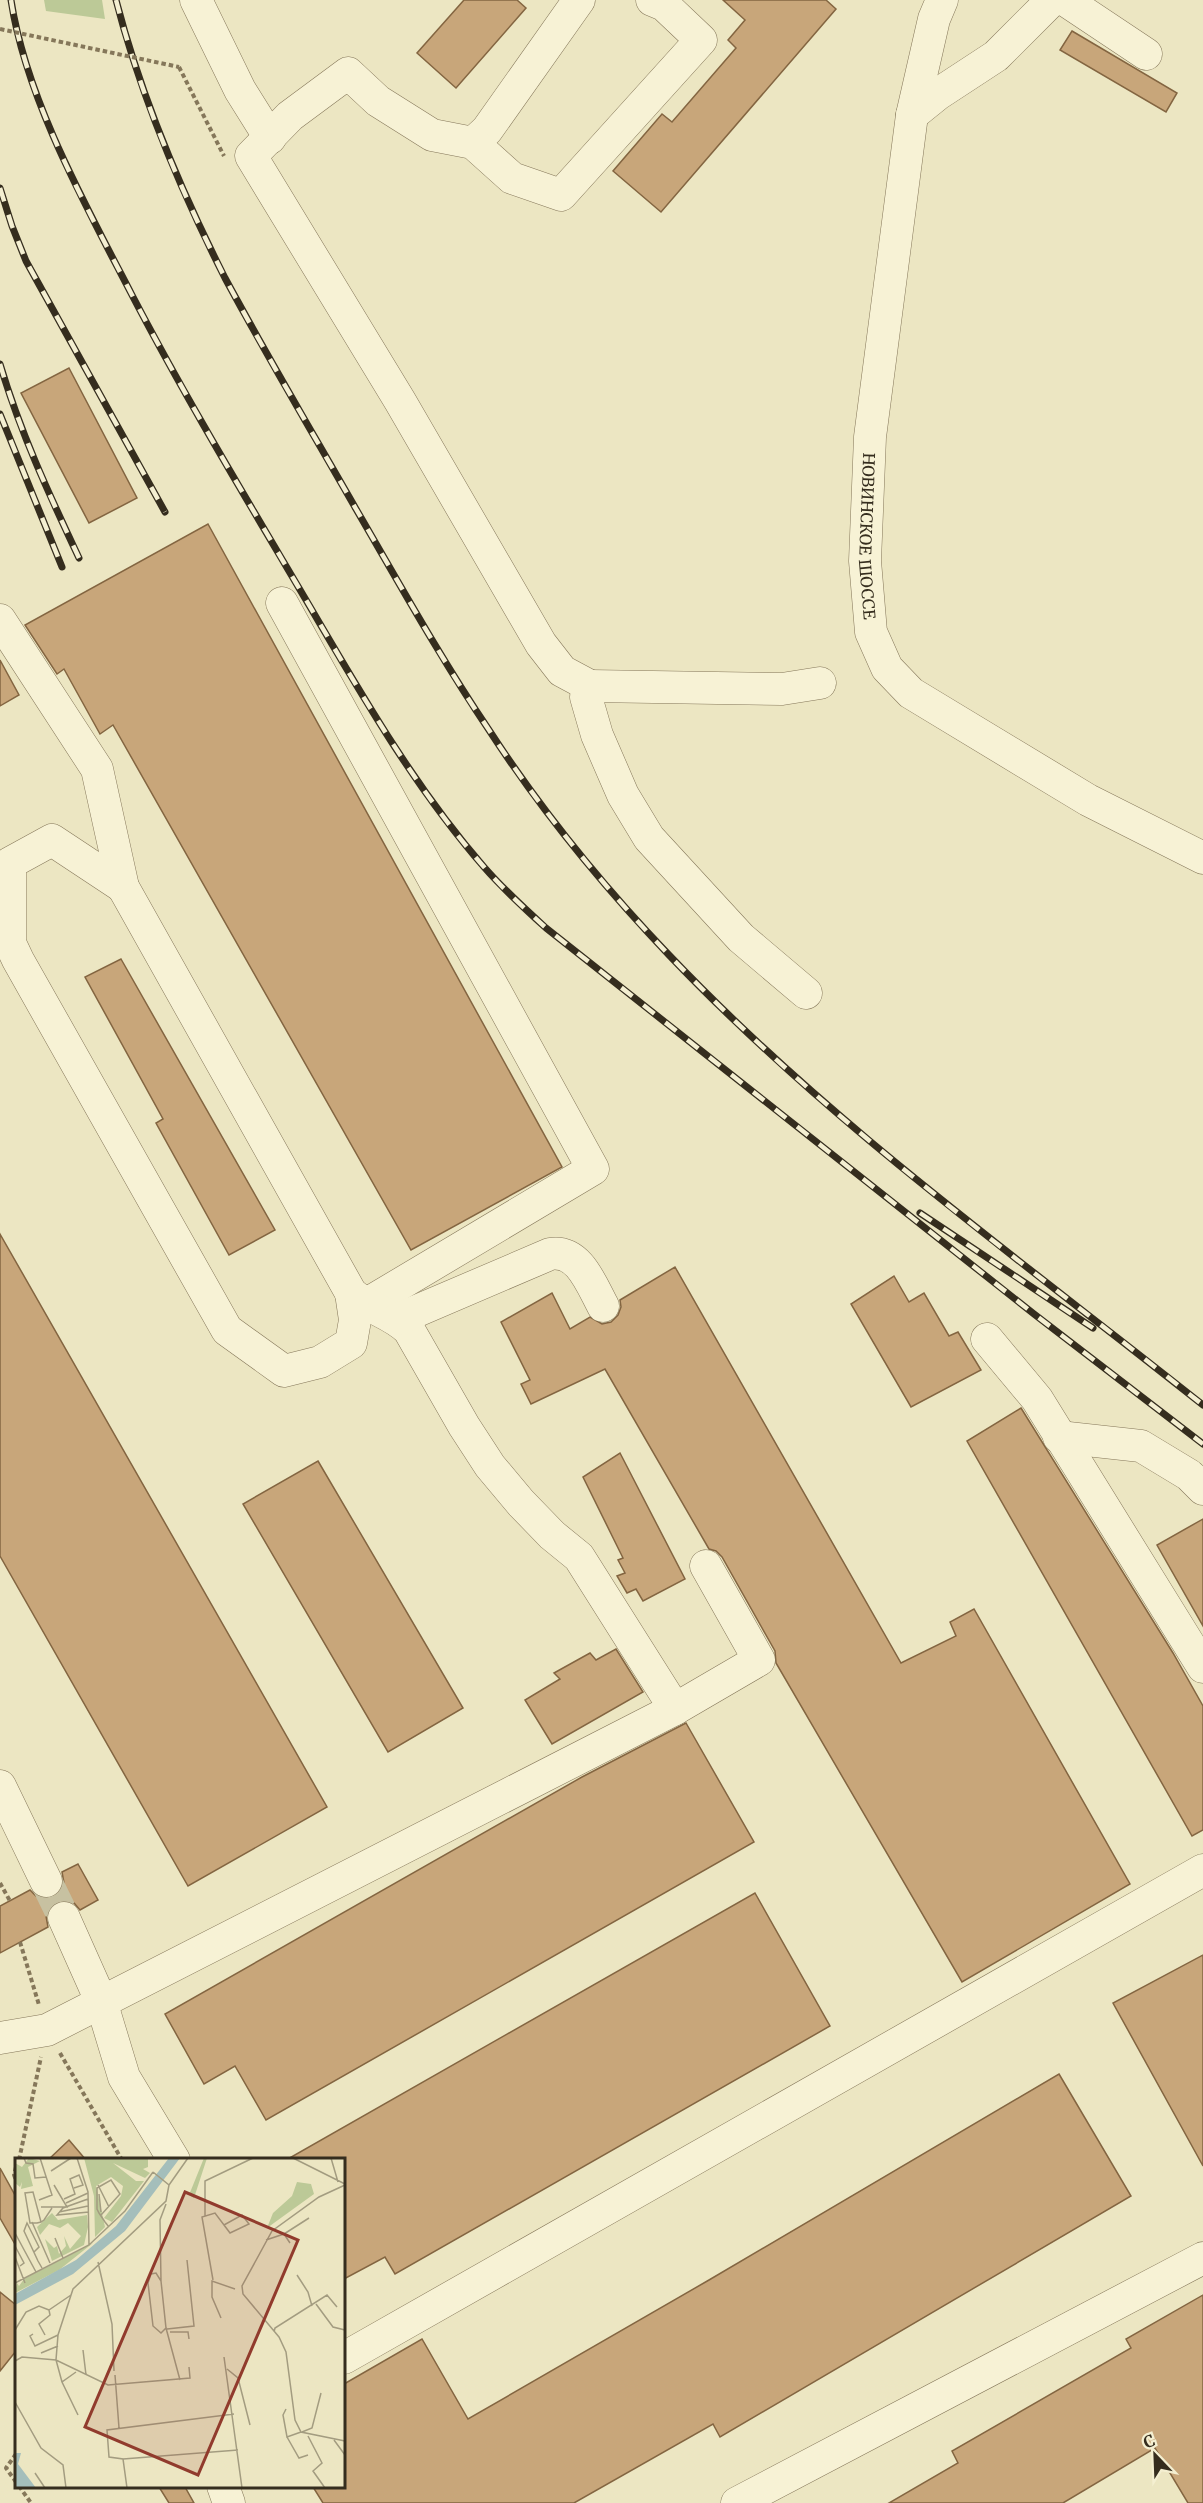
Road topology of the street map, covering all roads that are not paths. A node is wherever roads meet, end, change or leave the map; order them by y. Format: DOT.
graph roads {
  1 [pos="196,0"];
  2 [pos="579,0"];
  3 [pos="652,0"];
  4 [pos="942,0"];
  5 [pos="1052,0"];
  6 [pos="1065,0"];
  7 [pos="1146,54"];
  8 [pos="912,115"];
  9 [pos="270,138"];
  10 [pos="472,143"];
  11 [pos="282,603"];
  12 [pos="0,620"];
  13 [pos="820,683"];
  14 [pos="590,686"];
  15 [pos="1203,858"];
  16 [pos="123,887"];
  17 [pos="806,993"];
  18 [pos="358,1299"];
  19 [pos="603,1306"];
  20 [pos="398,1319"];
  21 [pos="987,1339"];
  22 [pos="1059,1437"];
  23 [pos="1203,1489"];
  24 [pos="706,1566"];
  25 [pos="1203,1667"];
  26 [pos="675,1709"];
  27 [pos="0,1786"];
  28 [pos="1203,1870"];
  29 [pos="45,1881"];
  30 [pos="64,1918"];
  31 [pos="101,2001"];
  32 [pos="0,2038"];
  33 [pos="173,2158"];
  34 [pos="1203,2258"];
  35 [pos="345,2357"];
  36 [pos="222,2488"];
  37 [pos="229,2503"];
  38 [pos="737,2503"];
  1 -- 9 [label="street"];
  2 -- 10 [label="street"];
  3 -- 10 [label="street"];
  4 -- 8 [label="street, НОВИНСКОЕ ШОССЕ"];
  5 -- 8 [label="street"];
  6 -- 7 [label="street"];
  8 -- 15 [label="street, НОВИНСКОЕ ШОССЕ"];
  9 -- 10 [label="street"];
  9 -- 14 [label="street"];
  11 -- 18 [label="street"];
  12 -- 16 [label="street"];
  13 -- 14 [label="street"];
  14 -- 17 [label="street"];
  16 -- 18 [label="street"];
  16 -- 18 [label="street"];
  18 -- 20 [label="street"];
  19 -- 20 [label="street"];
  20 -- 26 [label="street"];
  21 -- 22 [label="street"];
  22 -- 23 [label="street"];
  22 -- 25 [label="street"];
  24 -- 26 [label="street"];
  26 -- 31 [label="street"];
  27 -- 29 [label="street"];
  28 -- 35 [label="street"];
  30 -- 31 [label="street"];
  31 -- 32 [label="street"];
  31 -- 33 [label="street"];
  34 -- 38 [label="street"];
  36 -- 37 [label="street"];
}
